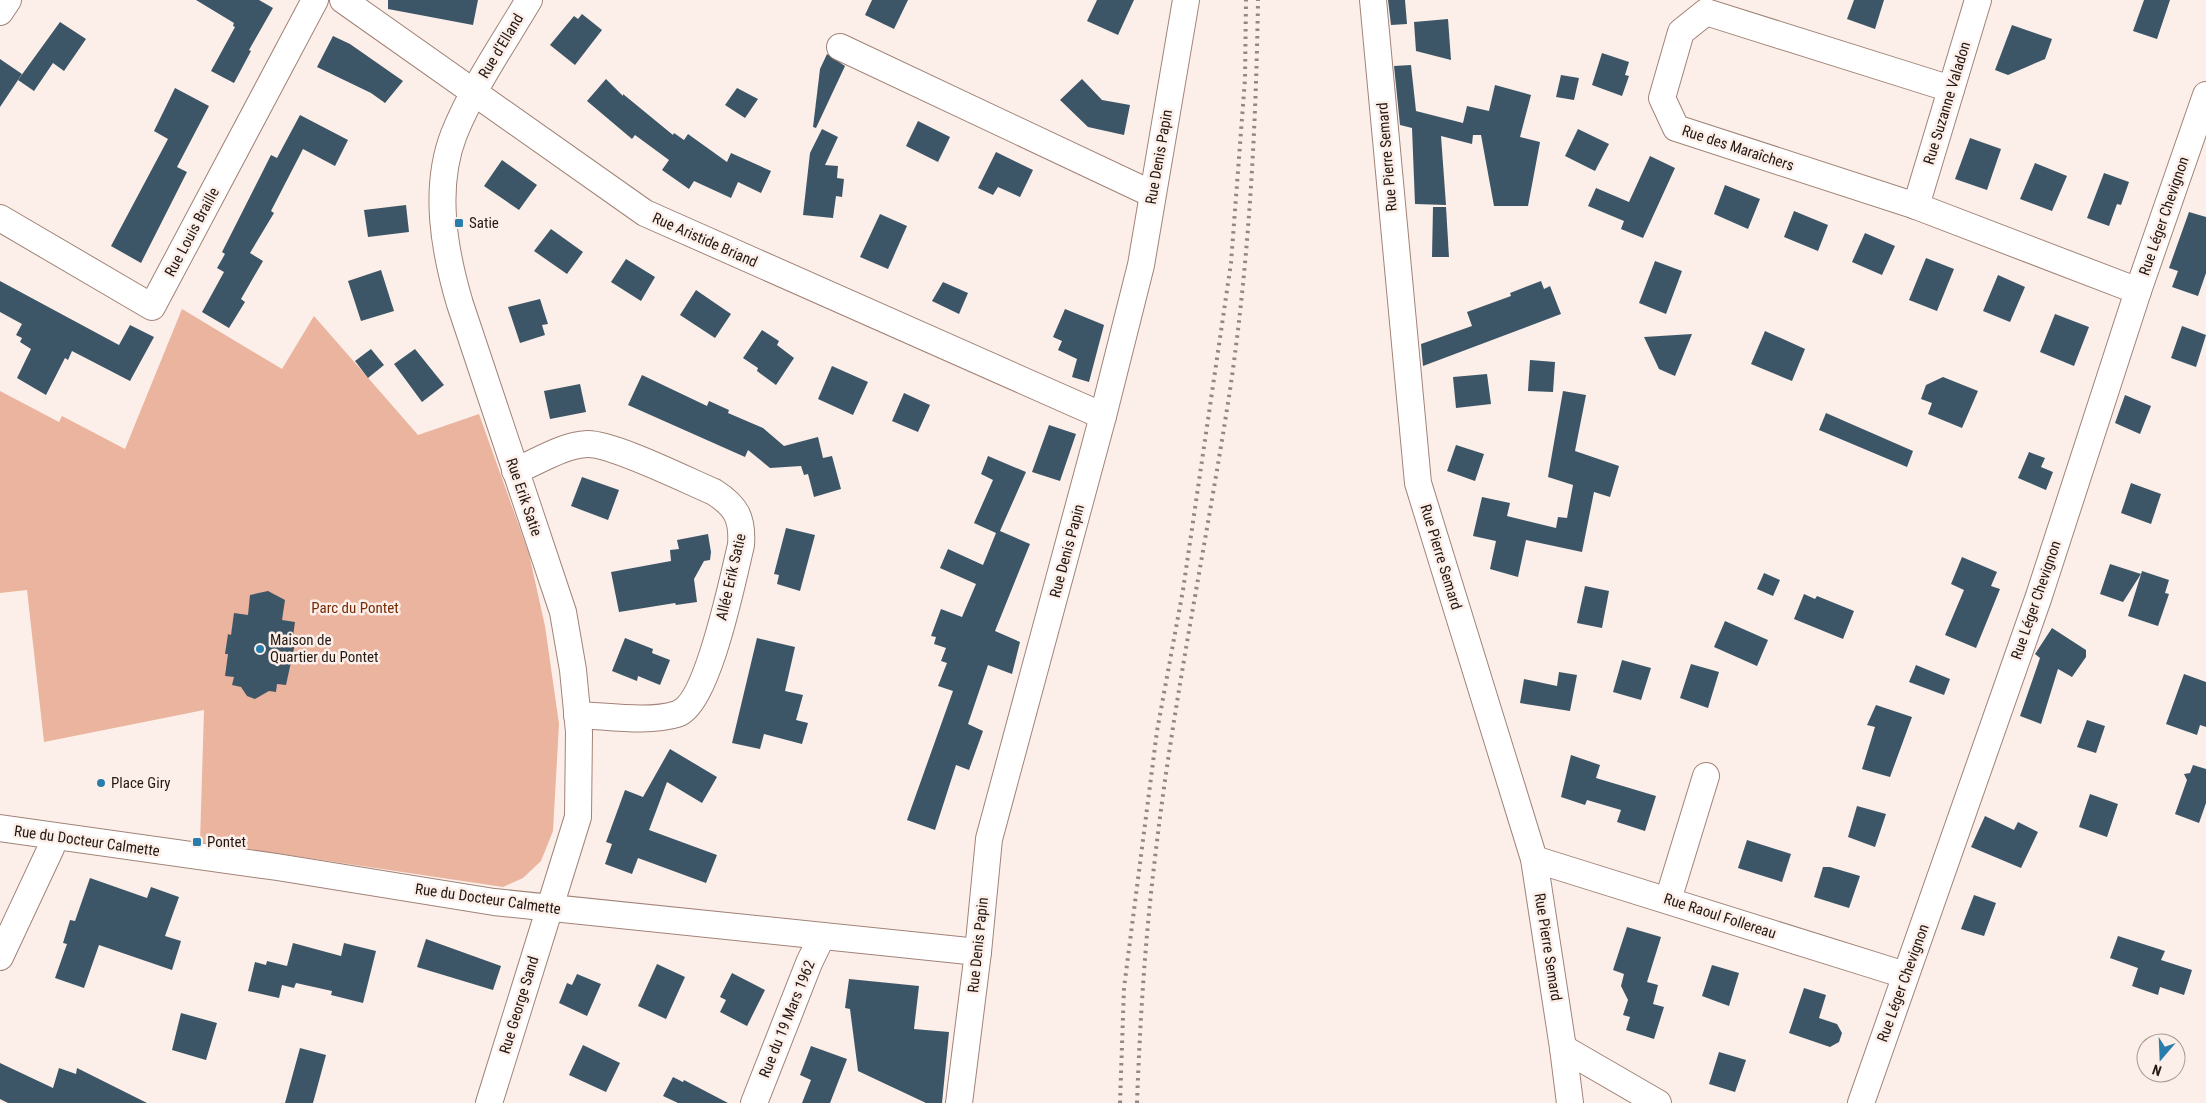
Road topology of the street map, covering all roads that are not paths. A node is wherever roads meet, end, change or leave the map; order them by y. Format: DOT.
graph roads {
  1 [pos="8,0"];
  2 [pos="315,0"];
  3 [pos="343,0"];
  4 [pos="528,0"];
  5 [pos="1186,0"];
  6 [pos="1373,0"];
  7 [pos="1978,0"];
  8 [pos="0,12"];
  9 [pos="840,47"];
  10 [pos="1951,89"];
  11 [pos="474,92"];
  12 [pos="2206,95"];
  13 [pos="1152,194"];
  14 [pos="1916,206"];
  15 [pos="0,218"];
  16 [pos="2138,291"];
  17 [pos="1103,416"];
  18 [pos="515,471"];
  19 [pos="577,716"];
  20 [pos="1706,776"];
  21 [pos="0,828"];
  22 [pos="54,837"];
  23 [pos="1534,859"];
  24 [pos="1668,900"];
  25 [pos="550,908"];
  26 [pos="822,936"];
  27 [pos="978,952"];
  28 [pos="0,957"];
  29 [pos="1905,975"];
  30 [pos="1563,1048"];
  31 [pos="489,1103"];
  32 [pos="754,1103"];
  33 [pos="959,1103"];
  34 [pos="1570,1103"];
  35 [pos="1658,1103"];
  36 [pos="1860,1103"];
  1 -- 8 [label="street"];
  2 -- 15 [label="street, Rue Louis Braille"];
  3 -- 11 [label="street, Rue Aristide Briand"];
  4 -- 11 [label="street, Rue d'Elland"];
  5 -- 13 [label="street, Rue Denis Papin"];
  6 -- 23 [label="street, Rue Pierre Semard"];
  7 -- 10 [label="street, Rue Suzanne Valadon"];
  9 -- 13 [label="street"];
  10 -- 14 [label="street, Rue Suzanne Valadon"];
  10 -- 14 [label="street, Rue des Maraîchers"];
  11 -- 17 [label="street, Rue Aristide Briand"];
  11 -- 18 [label="street, Rue Erik Satie"];
  12 -- 16 [label="street, Rue Léger Chevignon"];
  13 -- 17 [label="street, Rue Denis Papin"];
  14 -- 16 [label="street, Rue des Maraîchers"];
  16 -- 29 [label="street, Rue Léger Chevignon"];
  17 -- 27 [label="street, Rue Denis Papin"];
  18 -- 19 [label="street, Rue Erik Satie"];
  18 -- 19 [label="street, Allée Erik Satie"];
  19 -- 25 [label="street, Rue Erik Satie"];
  20 -- 24 [label="street"];
  21 -- 22 [label="street, Rue du Docteur Calmette"];
  22 -- 25 [label="street, Rue du Docteur Calmette"];
  22 -- 28 [label="street"];
  23 -- 24 [label="street, Rue Raoul Follereau"];
  23 -- 30 [label="street, Rue Pierre Semard"];
  24 -- 29 [label="street, Rue Raoul Follereau"];
  25 -- 26 [label="street, Rue du Docteur Calmette"];
  25 -- 31 [label="street, Rue George Sand"];
  26 -- 27 [label="street, Rue du Docteur Calmette"];
  26 -- 32 [label="street, Rue du 19 Mars 1962"];
  27 -- 33 [label="street, Rue Denis Papin"];
  29 -- 36 [label="street, Rue Léger Chevignon"];
  30 -- 34 [label="street, Rue Pierre Semard"];
  30 -- 35 [label="street"];
}
